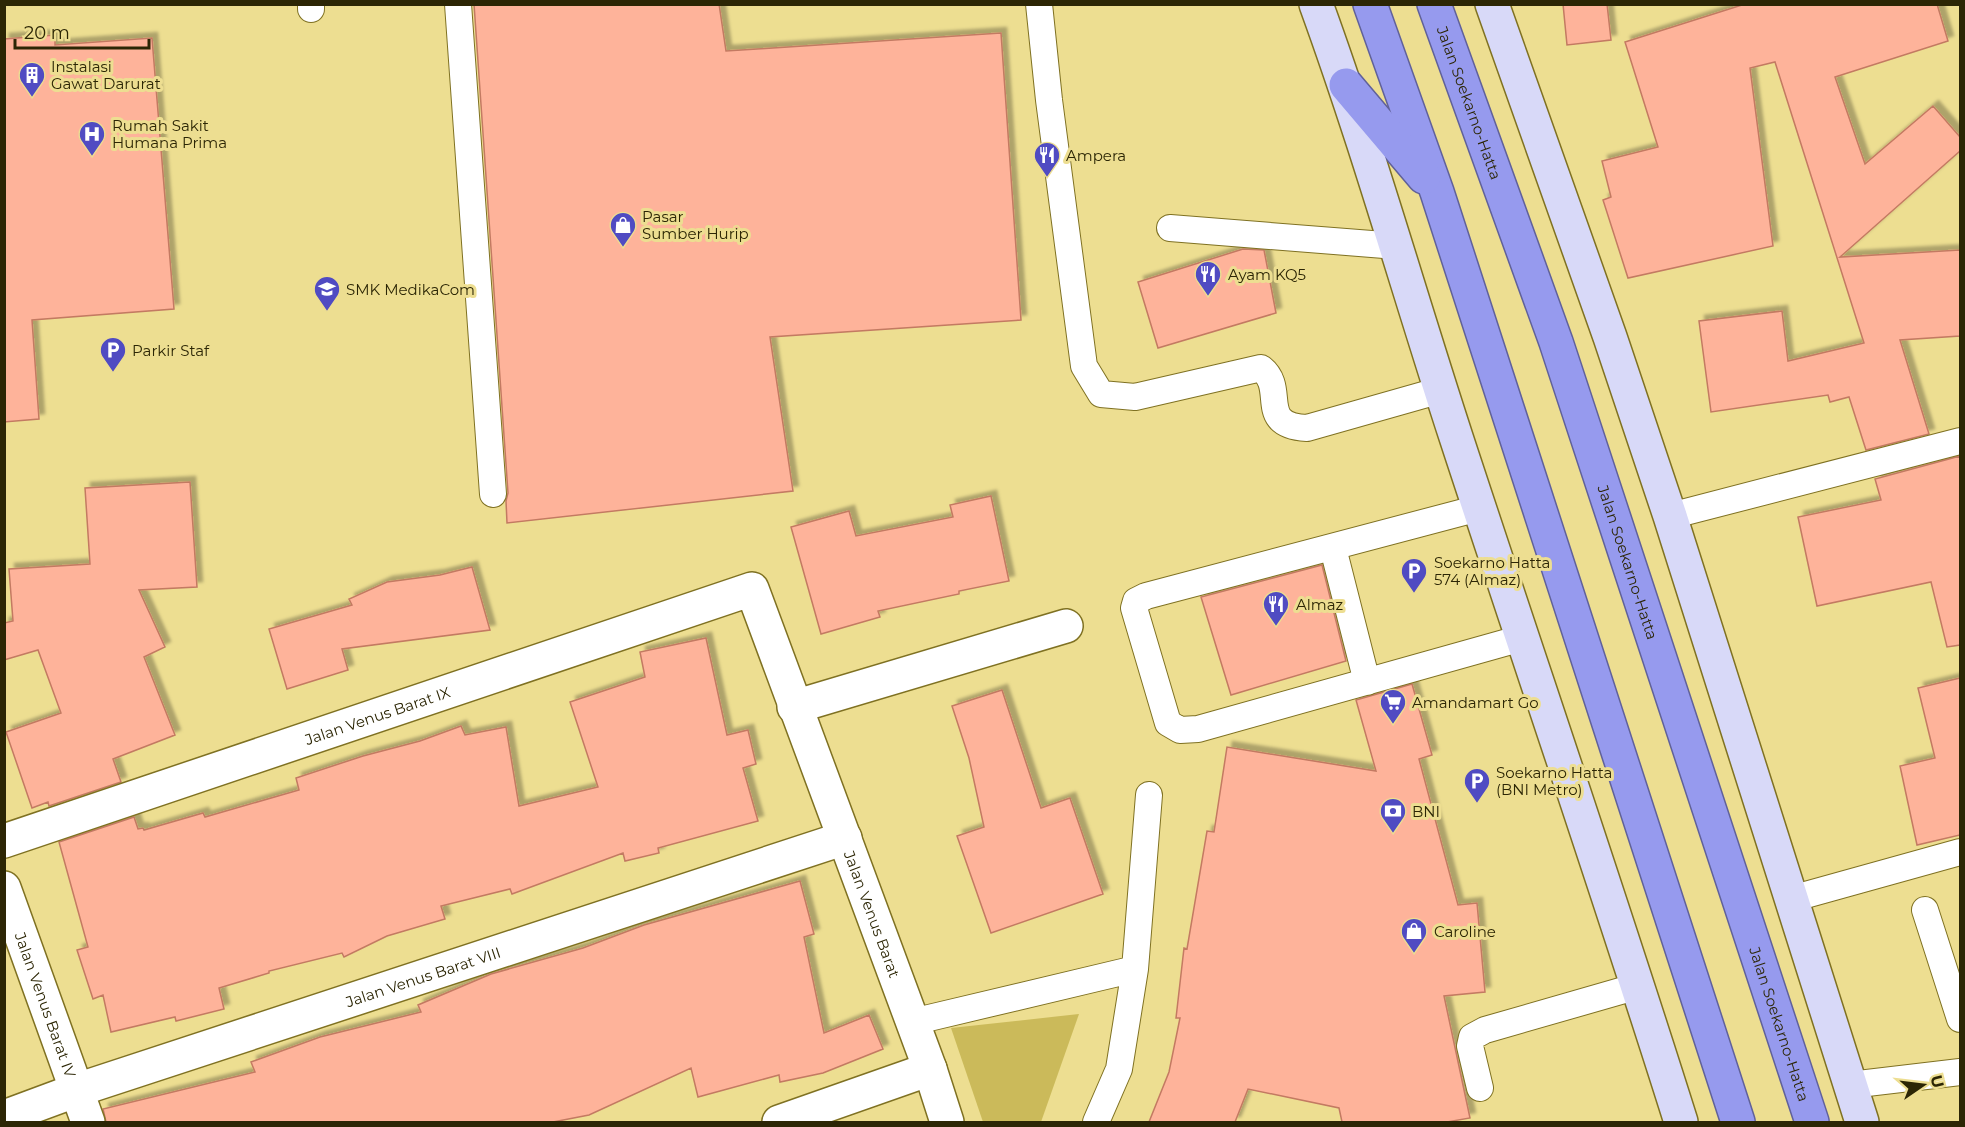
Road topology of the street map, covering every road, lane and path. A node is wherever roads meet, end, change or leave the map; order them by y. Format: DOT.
graph roads {
  1 [pos="458,4"];
  2 [pos="1039,4"];
  3 [pos="1316,4"];
  4 [pos="1370,4"];
  5 [pos="1434,4"];
  6 [pos="1492,4"];
  7 [pos="1346,85"];
  8 [pos="1437,192"];
  9 [pos="1170,228"];
  10 [pos="1397,246"];
  11 [pos="1441,390"];
  12 [pos="1960,441"];
  13 [pos="493,494"];
  14 [pos="1479,508"];
  15 [pos="1670,516"];
  16 [pos="1334,548"];
  17 [pos="752,590"];
  18 [pos="1066,626"];
  19 [pos="1522,638"];
  20 [pos="1367,682"];
  21 [pos="794,707"];
  22 [pos="1149,795"];
  23 [pos="845,838"];
  24 [pos="4,841"];
  25 [pos="1960,852"];
  26 [pos="4,888"];
  27 [pos="1791,899"];
  28 [pos="1925,910"];
  29 [pos="1136,969"];
  30 [pos="1638,986"];
  31 [pos="1960,1018"];
  32 [pos="912,1022"];
  33 [pos="930,1069"];
  34 [pos="1960,1072"];
  35 [pos="1850,1085"];
  36 [pos="1480,1088"];
  37 [pos="77,1090"];
  38 [pos="4,1117"];
  39 [pos="88,1122"];
  40 [pos="779,1122"];
  41 [pos="947,1122"];
  42 [pos="1096,1122"];
  43 [pos="1681,1122"];
  44 [pos="1738,1122"];
  45 [pos="1812,1122"];
  46 [pos="1862,1122"];
  1 -- 13 [label="lane"];
  2 -- 11 [label="lane"];
  3 -- 7 [label="main road"];
  4 -- 8 [label="highway"];
  5 -- 45 [label="highway, Jalan Soekarno-Hatta"];
  6 -- 15 [label="main road"];
  7 -- 8 [label="highway"];
  7 -- 10 [label="main road"];
  8 -- 44 [label="highway"];
  9 -- 10 [label="lane"];
  10 -- 11 [label="main road"];
  11 -- 14 [label="main road"];
  12 -- 15 [label="lane"];
  14 -- 16 [label="lane"];
  14 -- 19 [label="main road"];
  15 -- 27 [label="main road"];
  16 -- 20 [label="lane"];
  16 -- 20 [label="lane"];
  17 -- 21 [label="street, Jalan Venus Barat"];
  17 -- 24 [label="street, Jalan Venus Barat IX"];
  18 -- 21 [label="street"];
  19 -- 20 [label="lane"];
  19 -- 30 [label="main road"];
  21 -- 23 [label="street, Jalan Venus Barat"];
  22 -- 29 [label="lane"];
  23 -- 32 [label="street, Jalan Venus Barat"];
  23 -- 37 [label="street, Jalan Venus Barat VIII"];
  25 -- 27 [label="lane"];
  26 -- 37 [label="street, Jalan Venus Barat IV"];
  27 -- 35 [label="main road"];
  28 -- 31 [label="lane"];
  29 -- 32 [label="lane"];
  29 -- 42 [label="lane"];
  30 -- 36 [label="lane"];
  30 -- 43 [label="main road"];
  32 -- 33 [label="street, Jalan Venus Barat"];
  33 -- 40 [label="street"];
  33 -- 41 [label="street, Jalan Venus Barat"];
  34 -- 35 [label="lane"];
  35 -- 46 [label="main road"];
  37 -- 38 [label="street, Jalan Venus Barat VIII"];
  37 -- 39 [label="street, Jalan Venus Barat IV"];
}
